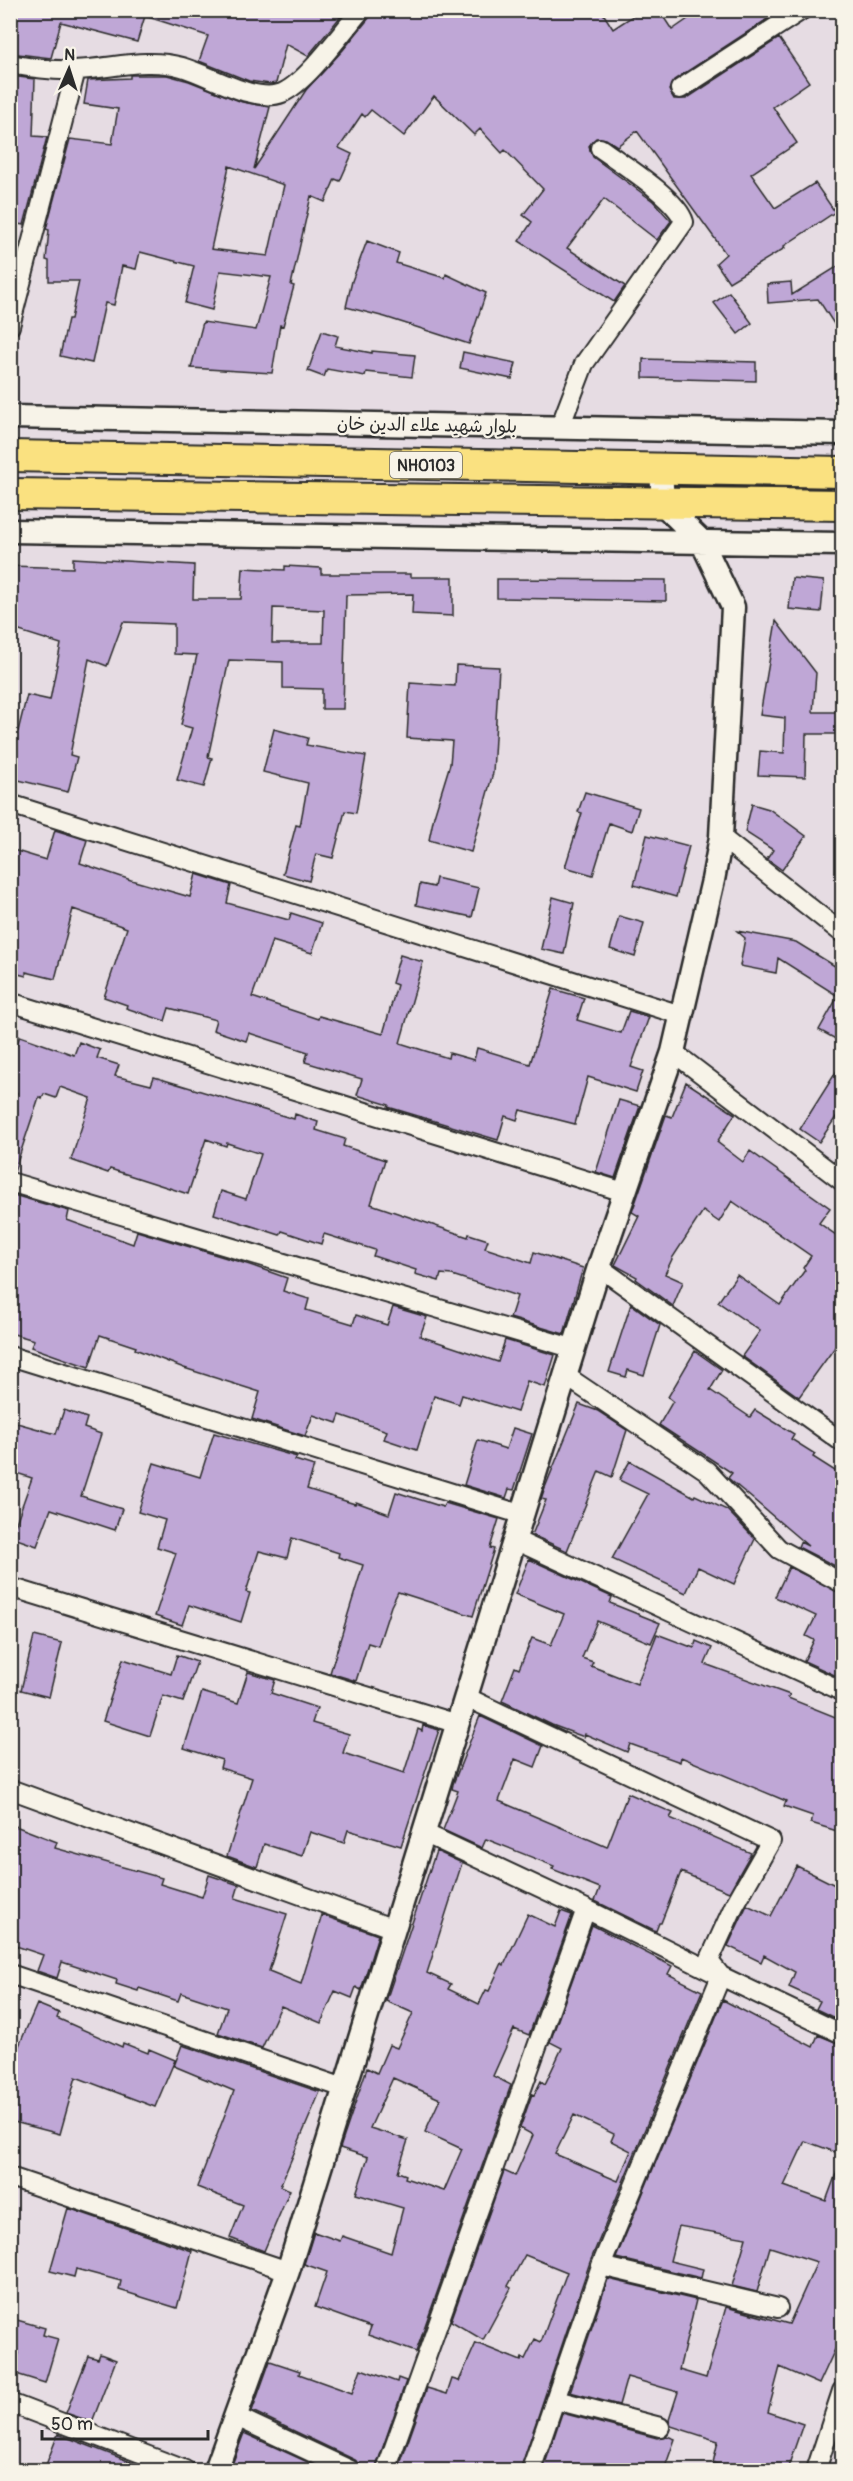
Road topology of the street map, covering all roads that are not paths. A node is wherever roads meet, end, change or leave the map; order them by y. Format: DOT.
graph roads {
  1 [pos="361,10"];
  2 [pos="802,10"];
  3 [pos="10,64"];
  4 [pos="76,70"];
  5 [pos="680,89"];
  6 [pos="600,148"];
  7 [pos="10,326"];
  8 [pos="10,417"];
  9 [pos="560,428"];
  10 [pos="843,433"];
  11 [pos="10,456"];
  12 [pos="661,469"];
  13 [pos="843,472"];
  14 [pos="10,494"];
  15 [pos="663,504"];
  16 [pos="843,505"];
  17 [pos="10,531"];
  18 [pos="702,542"];
  19 [pos="843,544"];
  20 [pos="10,804"];
  21 [pos="721,837"];
  22 [pos="843,933"];
  23 [pos="10,1002"];
  24 [pos="681,1015"];
  25 [pos="673,1052"];
  26 [pos="843,1181"];
  27 [pos="10,1182"];
  28 [pos="624,1192"];
  29 [pos="599,1267"];
  30 [pos="575,1349"];
  31 [pos="10,1356"];
  32 [pos="566,1376"];
  33 [pos="843,1442"];
  34 [pos="523,1515"];
  35 [pos="515,1540"];
  36 [pos="843,1583"];
  37 [pos="10,1587"];
  38 [pos="843,1691"];
  39 [pos="466,1697"];
  40 [pos="458,1724"];
  41 [pos="10,1789"];
  42 [pos="424,1833"];
  43 [pos="586,1909"];
  44 [pos="394,1929"];
  45 [pos="10,1974"];
  46 [pos="722,1976"];
  47 [pos="843,2034"];
  48 [pos="345,2088"];
  49 [pos="10,2177"];
  50 [pos="601,2266"];
  51 [pos="288,2271"];
  52 [pos="778,2308"];
  53 [pos="843,2391"];
  54 [pos="556,2400"];
  55 [pos="10,2403"];
  56 [pos="237,2417"];
  57 [pos="660,2427"];
  58 [pos="185,2470"];
  59 [pos="216,2470"];
  60 [pos="350,2470"];
  61 [pos="387,2470"];
  62 [pos="531,2470"];
  63 [pos="816,2470"];
  1 -- 4 [label="street"];
  2 -- 5 [label="street"];
  3 -- 4 [label="street"];
  4 -- 7 [label="street"];
  6 -- 9 [label="street"];
  8 -- 9 [label="street, بلوار شهید علاء الدین خان"];
  9 -- 10 [label="street, بلوار شهید علاء الدین خان"];
  11 -- 12 [label="highway, NH0103"];
  12 -- 13 [label="highway, NH0103"];
  12 -- 15 [label="street"];
  14 -- 15 [label="highway, NH0103"];
  15 -- 16 [label="highway, NH0103"];
  15 -- 18 [label="street"];
  17 -- 18 [label="street"];
  18 -- 19 [label="street"];
  18 -- 21 [label="street"];
  20 -- 24 [label="street"];
  21 -- 22 [label="street"];
  21 -- 24 [label="street"];
  23 -- 28 [label="street"];
  24 -- 25 [label="street"];
  25 -- 26 [label="street"];
  25 -- 28 [label="street"];
  27 -- 30 [label="street"];
  28 -- 29 [label="street"];
  29 -- 30 [label="street"];
  29 -- 33 [label="street"];
  30 -- 32 [label="street"];
  31 -- 34 [label="street"];
  32 -- 34 [label="street"];
  32 -- 36 [label="street"];
  34 -- 35 [label="street"];
  35 -- 38 [label="street"];
  35 -- 39 [label="street"];
  37 -- 40 [label="street"];
  39 -- 40 [label="street"];
  39 -- 46 [label="street"];
  40 -- 42 [label="street"];
  41 -- 44 [label="street"];
  42 -- 43 [label="street"];
  42 -- 44 [label="street"];
  43 -- 46 [label="street"];
  43 -- 61 [label="street"];
  44 -- 48 [label="street"];
  45 -- 48 [label="street"];
  46 -- 47 [label="street"];
  46 -- 50 [label="street"];
  48 -- 51 [label="street"];
  49 -- 51 [label="street"];
  50 -- 52 [label="street"];
  50 -- 54 [label="street"];
  51 -- 56 [label="street"];
  53 -- 63 [label="street"];
  54 -- 57 [label="street"];
  54 -- 62 [label="street"];
  55 -- 58 [label="street"];
  56 -- 59 [label="street"];
  56 -- 60 [label="street"];
}
